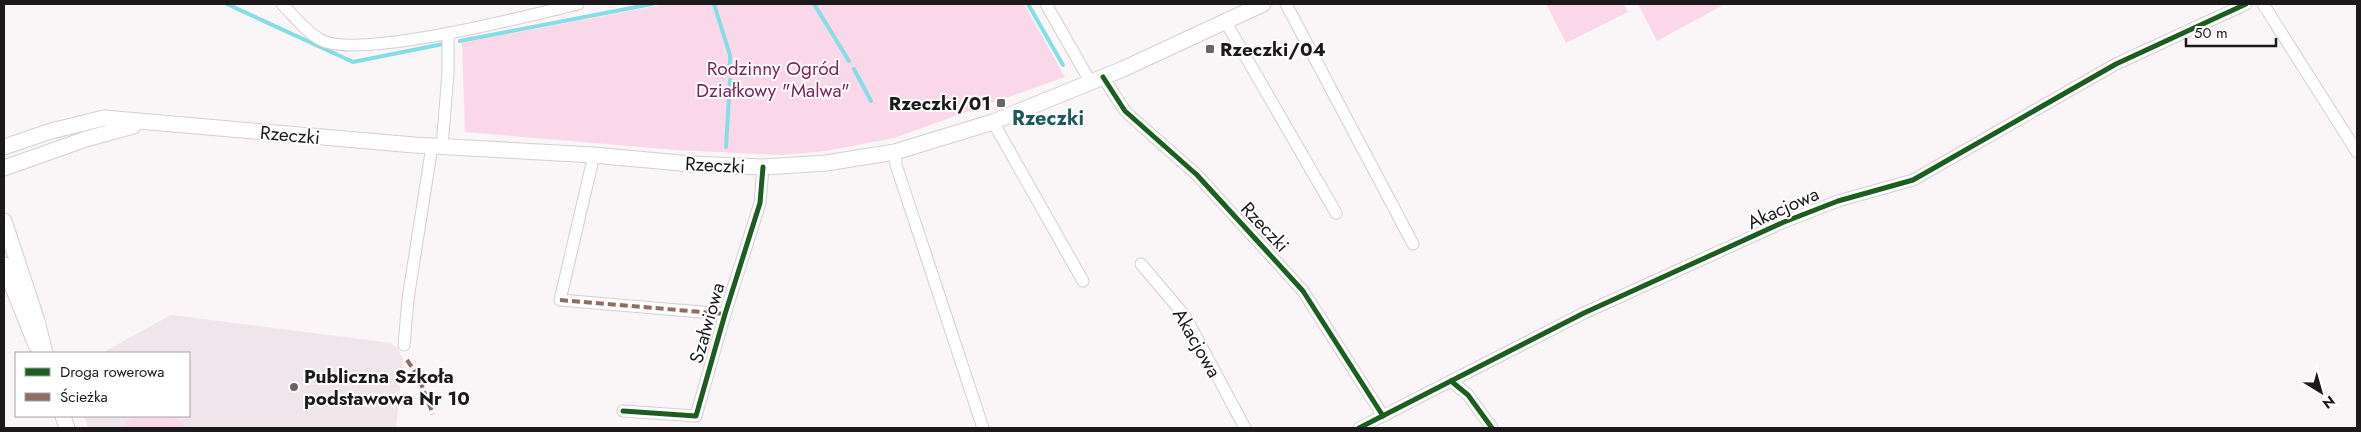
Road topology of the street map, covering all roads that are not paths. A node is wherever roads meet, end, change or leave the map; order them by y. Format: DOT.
graph roads {
  1 [pos="282,4"];
  2 [pos="578,4"];
  3 [pos="1046,4"];
  4 [pos="1263,4"];
  5 [pos="1286,4"];
  6 [pos="2246,4"];
  7 [pos="2263,4"];
  8 [pos="1225,21"];
  9 [pos="448,34"];
  10 [pos="1097,80"];
  11 [pos="993,122"];
  12 [pos="147,123"];
  13 [pos="437,146"];
  14 [pos="4,147"];
  15 [pos="895,152"];
  16 [pos="2357,152"];
  17 [pos="594,155"];
  18 [pos="763,167"];
  19 [pos="4,168"];
  20 [pos="1336,213"];
  21 [pos="4,221"];
  22 [pos="1413,244"];
  23 [pos="1142,264"];
  24 [pos="4,265"];
  25 [pos="1083,281"];
  26 [pos="725,314"];
  27 [pos="404,345"];
  28 [pos="39,352"];
  29 [pos="45,352"];
  30 [pos="1451,381"];
  31 [pos="622,412"];
  32 [pos="1383,416"];
  33 [pos="983,428"];
  34 [pos="1245,428"];
  35 [pos="1359,428"];
  36 [pos="1492,428"];
  1 -- 9 [label="street"];
  2 -- 9 [label="street"];
  3 -- 10 [label="street, Rzeczki"];
  4 -- 8 [label="main road, Rzeczki"];
  5 -- 22 [label="street"];
  6 -- 30 [label="street, Akacjowa"];
  7 -- 16 [label="street"];
  8 -- 10 [label="main road, Rzeczki"];
  8 -- 20 [label="street"];
  9 -- 13 [label="street"];
  10 -- 11 [label="main road, Rzeczki"];
  10 -- 32 [label="street, Rzeczki"];
  11 -- 15 [label="main road, Rzeczki"];
  11 -- 25 [label="street"];
  12 -- 13 [label="main road, Rzeczki"];
  12 -- 14 [label="main road, Rzeczki"];
  12 -- 19 [label="main road, Rzeczki"];
  13 -- 17 [label="main road, Rzeczki"];
  13 -- 27 [label="street"];
  15 -- 18 [label="main road, Rzeczki"];
  15 -- 33 [label="street"];
  17 -- 18 [label="main road, Rzeczki"];
  17 -- 26 [label="street, Szałwiowa"];
  18 -- 26 [label="street, Szałwiowa"];
  21 -- 29 [label="main road"];
  23 -- 34 [label="street, Akacjowa"];
  24 -- 28 [label="main road"];
  26 -- 31 [label="street, Szałwiowa"];
  30 -- 32 [label="street, Akacjowa"];
  30 -- 36 [label="street"];
  32 -- 35 [label="street, Akacjowa"];
}
